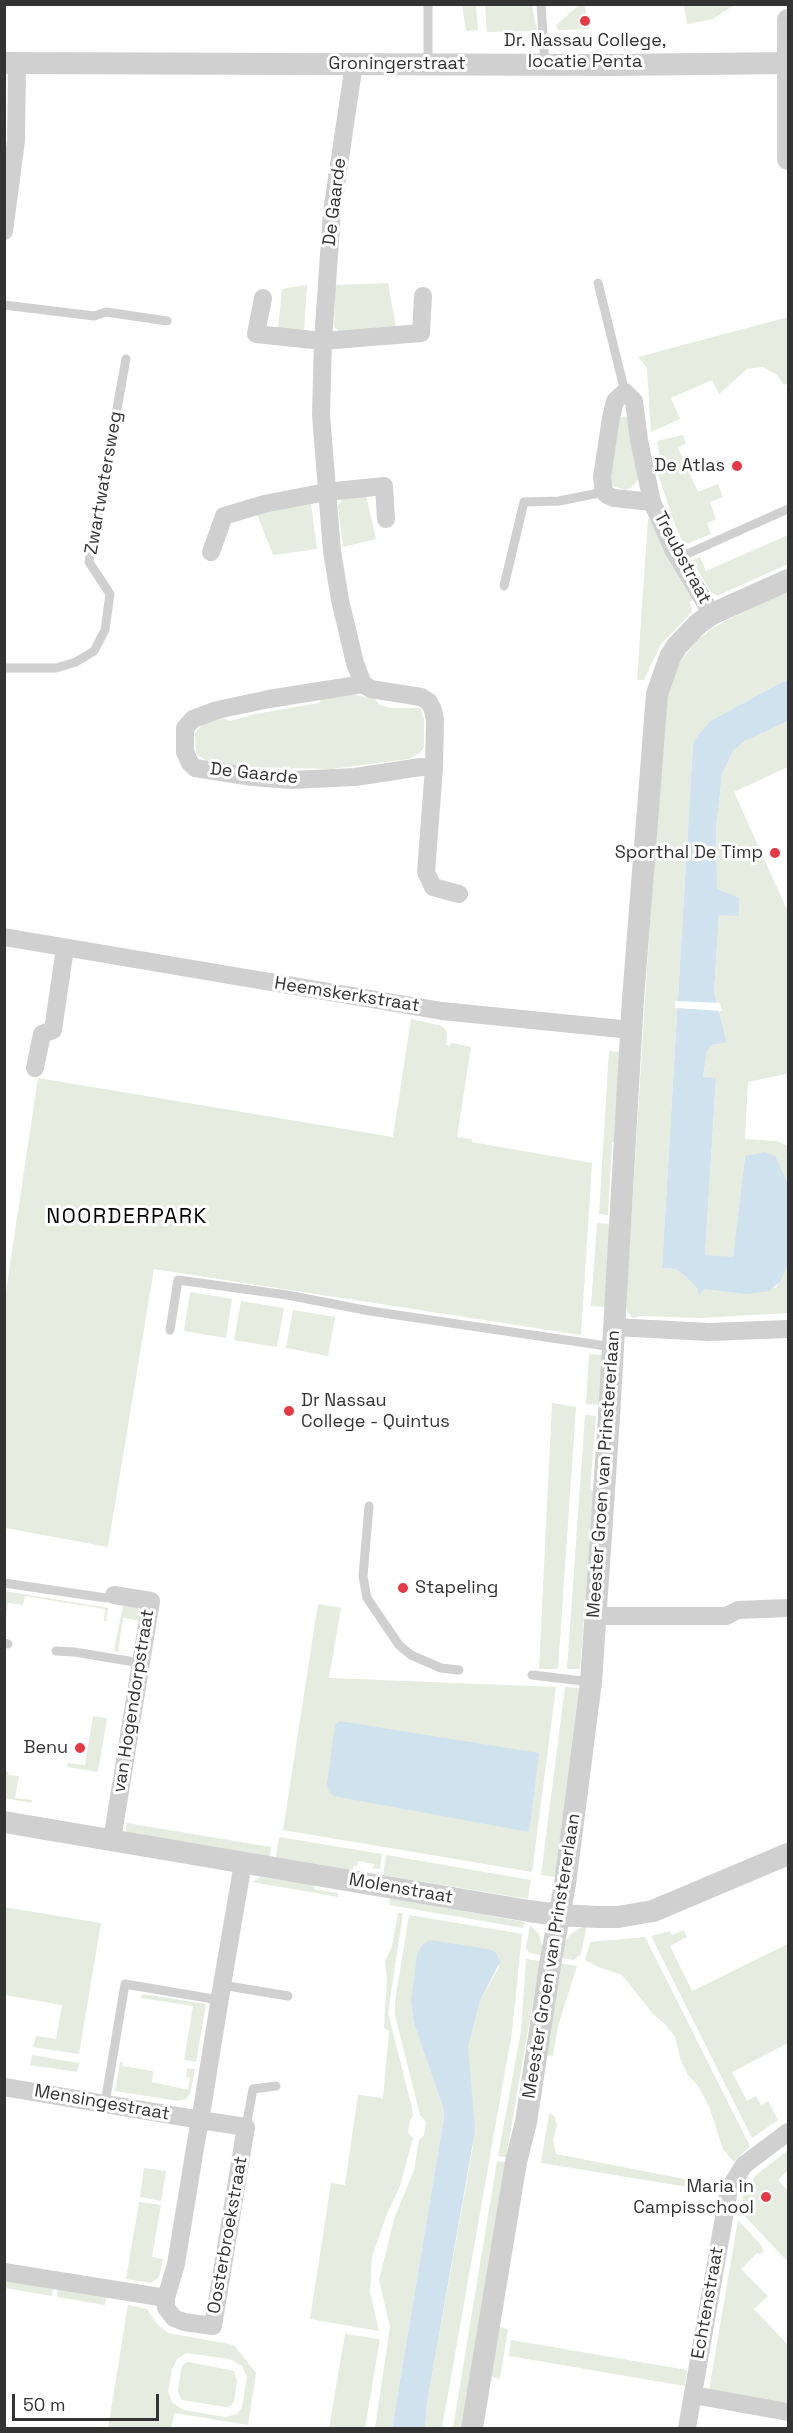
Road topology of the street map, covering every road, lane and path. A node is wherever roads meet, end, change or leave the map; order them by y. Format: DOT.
graph roads {
  1 [pos="428,4"];
  2 [pos="542,4"];
  3 [pos="789,20"];
  4 [pos="11,63"];
  5 [pos="788,63"];
  6 [pos="354,64"];
  7 [pos="428,64"];
  8 [pos="545,64"];
  9 [pos="789,159"];
  10 [pos="4,231"];
  11 [pos="598,283"];
  12 [pos="423,296"];
  13 [pos="262,298"];
  14 [pos="4,305"];
  15 [pos="166,321"];
  16 [pos="323,342"];
  17 [pos="126,359"];
  18 [pos="625,392"];
  19 [pos="326,492"];
  20 [pos="604,492"];
  21 [pos="652,502"];
  22 [pos="789,509"];
  23 [pos="386,519"];
  24 [pos="211,552"];
  25 [pos="678,558"];
  26 [pos="789,579"];
  27 [pos="504,586"];
  28 [pos="712,614"];
  29 [pos="4,668"];
  30 [pos="363,684"];
  31 [pos="434,768"];
  32 [pos="459,894"];
  33 [pos="4,938"];
  34 [pos="65,948"];
  35 [pos="631,1030"];
  36 [pos="35,1068"];
  37 [pos="789,1329"];
  38 [pos="170,1330"];
  39 [pos="613,1337"];
  40 [pos="369,1506"];
  41 [pos="4,1583"];
  42 [pos="114,1595"];
  43 [pos="789,1608"];
  44 [pos="595,1616"];
  45 [pos="56,1651"];
  46 [pos="141,1663"];
  47 [pos="459,1670"];
  48 [pos="532,1675"];
  49 [pos="591,1682"];
  50 [pos="4,1822"];
  51 [pos="112,1840"];
  52 [pos="789,1854"];
  53 [pos="243,1863"];
  54 [pos="559,1915"];
  55 [pos="221,1992"];
  56 [pos="288,1996"];
  57 [pos="276,2086"];
  58 [pos="4,2087"];
  59 [pos="105,2103"];
  60 [pos="200,2120"];
  61 [pos="246,2127"];
  62 [pos="789,2132"];
  63 [pos="4,2272"];
  64 [pos="166,2298"];
  65 [pos="693,2395"];
  66 [pos="789,2412"];
  67 [pos="472,2428"];
  68 [pos="687,2428"];
  1 -- 7 [label="lane"];
  2 -- 8 [label="lane"];
  3 -- 5 [label="street"];
  4 -- 6 [label="street, Groningerstraat"];
  4 -- 10 [label="street"];
  5 -- 8 [label="street, Groningerstraat"];
  5 -- 9 [label="street"];
  6 -- 7 [label="street, Groningerstraat"];
  6 -- 16 [label="street, De Gaarde"];
  7 -- 8 [label="street, Groningerstraat"];
  11 -- 18 [label="lane"];
  12 -- 16 [label="street"];
  13 -- 16 [label="street"];
  14 -- 15 [label="lane"];
  16 -- 19 [label="street, De Gaarde"];
  17 -- 29 [label="lane, Zwartwatersweg"];
  18 -- 20 [label="street"];
  18 -- 21 [label="street, Treubstraat"];
  19 -- 23 [label="street"];
  19 -- 24 [label="street"];
  19 -- 30 [label="street, De Gaarde"];
  20 -- 21 [label="street, Treubstraat"];
  20 -- 27 [label="lane"];
  21 -- 25 [label="street, Treubstraat"];
  22 -- 25 [label="lane"];
  25 -- 28 [label="street, Treubstraat"];
  26 -- 28 [label="street, Meester Groen van Prinstererlaan"];
  28 -- 35 [label="street, Meester Groen van Prinstererlaan"];
  30 -- 31 [label="street, De Gaarde"];
  30 -- 31 [label="street, De Gaarde"];
  31 -- 32 [label="street, De Gaarde"];
  33 -- 34 [label="street, Heemskerkstraat"];
  34 -- 35 [label="street, Heemskerkstraat"];
  34 -- 36 [label="street"];
  35 -- 39 [label="street, Meester Groen van Prinstererlaan"];
  37 -- 39 [label="street"];
  38 -- 39 [label="lane"];
  39 -- 44 [label="street, Meester Groen van Prinstererlaan"];
  40 -- 47 [label="lane"];
  41 -- 42 [label="lane, van Hogendorpstraat"];
  42 -- 46 [label="street, van Hogendorpstraat"];
  43 -- 44 [label="street"];
  44 -- 49 [label="street, Meester Groen van Prinstererlaan"];
  45 -- 46 [label="lane"];
  46 -- 51 [label="street, van Hogendorpstraat"];
  48 -- 49 [label="lane"];
  49 -- 54 [label="street, Meester Groen van Prinstererlaan"];
  50 -- 51 [label="street, Molenstraat"];
  51 -- 53 [label="street, Molenstraat"];
  52 -- 54 [label="street, Molenstraat"];
  53 -- 54 [label="street, Molenstraat"];
  53 -- 55 [label="street"];
  54 -- 67 [label="street, Meester Groen van Prinstererlaan"];
  55 -- 56 [label="lane"];
  55 -- 59 [label="lane"];
  55 -- 60 [label="street"];
  57 -- 61 [label="lane"];
  58 -- 59 [label="street, Mensingestraat"];
  59 -- 60 [label="street, Mensingestraat"];
  60 -- 61 [label="street"];
  60 -- 64 [label="street"];
  61 -- 64 [label="street, Oosterbroekstraat"];
  62 -- 65 [label="street, Echtenstraat"];
  63 -- 64 [label="street"];
  65 -- 66 [label="street"];
  65 -- 68 [label="street, Echtenstraat"];
}
